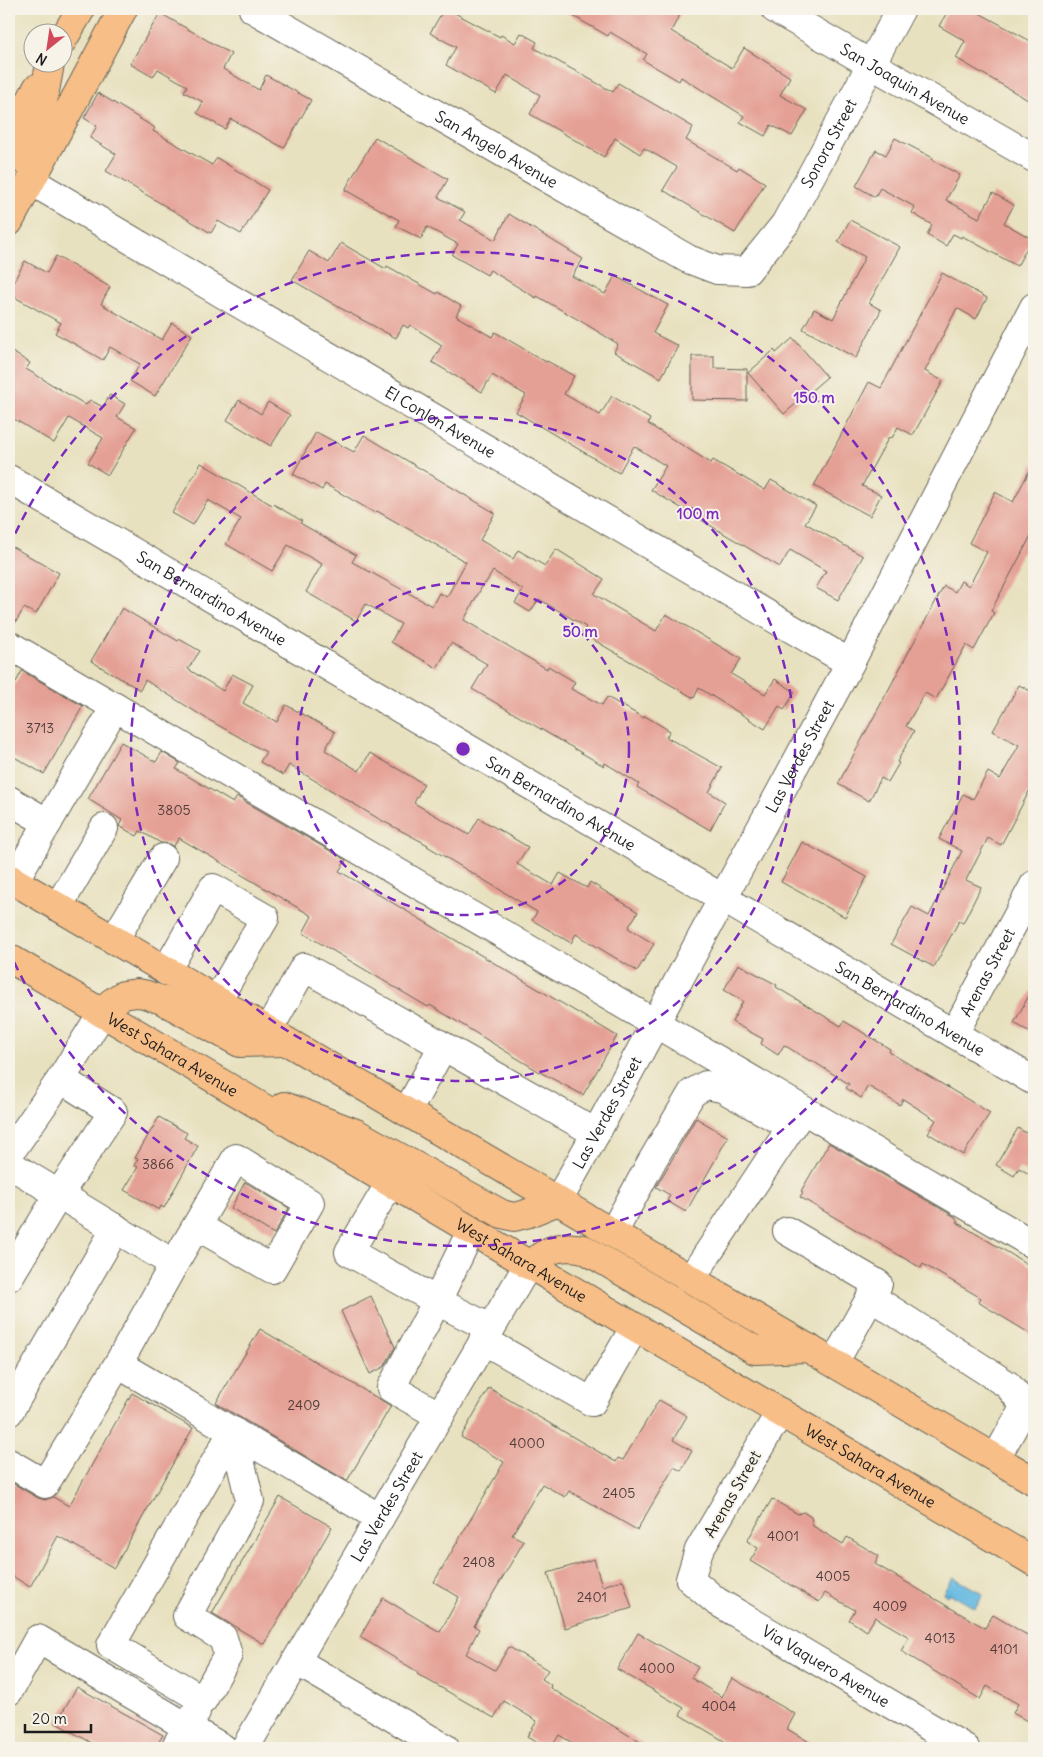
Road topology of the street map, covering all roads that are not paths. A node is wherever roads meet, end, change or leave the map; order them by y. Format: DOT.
graph roads {
  1 [pos="81,9"];
  2 [pos="123,9"];
  3 [pos="253,9"];
  4 [pos="776,9"];
  5 [pos="901,9"];
  6 [pos="72,25"];
  7 [pos="871,64"];
  8 [pos="46,72"];
  9 [pos="50,72"];
  10 [pos="9,141"];
  11 [pos="1034,158"];
  12 [pos="31,181"];
  13 [pos="9,222"];
  14 [pos="747,271"];
  15 [pos="1034,307"];
  16 [pos="9,480"];
  17 [pos="12,654"];
  18 [pos="850,663"];
  19 [pos="114,707"];
  20 [pos="9,800"];
  21 [pos="48,823"];
  22 [pos="104,828"];
  23 [pos="163,858"];
  24 [pos="11,880"];
  25 [pos="1034,885"];
  26 [pos="722,899"];
  27 [pos="58,907"];
  28 [pos="114,940"];
  29 [pos="9,958"];
  30 [pos="166,971"];
  31 [pos="217,1000"];
  32 [pos="102,1014"];
  33 [pos="654,1023"];
  34 [pos="954,1034"];
  35 [pos="278,1036"];
  36 [pos="443,1046"];
  37 [pos="61,1079"];
  38 [pos="214,1080"];
  39 [pos="1034,1081"];
  40 [pos="407,1112"];
  41 [pos="797,1119"];
  42 [pos="596,1134"];
  43 [pos="9,1154"];
  44 [pos="9,1164"];
  45 [pos="390,1183"];
  46 [pos="59,1194"];
  47 [pos="558,1201"];
  48 [pos="197,1226"];
  49 [pos="116,1228"];
  50 [pos="471,1231"];
  51 [pos="787,1231"];
  52 [pos="613,1233"];
  53 [pos="1034,1246"];
  54 [pos="174,1264"];
  55 [pos="528,1265"];
  56 [pos="9,1277"];
  57 [pos="691,1279"];
  58 [pos="871,1297"];
  59 [pos="438,1301"];
  60 [pos="634,1328"];
  61 [pos="487,1334"];
  62 [pos="809,1348"];
  63 [pos="834,1363"];
  64 [pos="118,1364"];
  65 [pos="1030,1409"];
  66 [pos="9,1412"];
  67 [pos="780,1412"];
  68 [pos="440,1416"];
  69 [pos="233,1431"];
  70 [pos="996,1458"];
  71 [pos="9,1463"];
  72 [pos="1034,1479"];
  73 [pos="380,1518"];
  74 [pos="1034,1562"];
  75 [pos="690,1579"];
  76 [pos="296,1661"];
  77 [pos="9,1691"];
  78 [pos="203,1700"];
  79 [pos="181,1738"];
  80 [pos="223,1748"];
  81 [pos="245,1748"];
  82 [pos="445,1748"];
  83 [pos="965,1748"];
  1 -- 6 [label="main road"];
  2 -- 12 [label="main road"];
  3 -- 14 [label="street, San Angelo Avenue"];
  4 -- 7 [label="street, San Joaquin Avenue"];
  5 -- 7 [label="street, Sonora Street"];
  7 -- 11 [label="street, San Joaquin Avenue"];
  7 -- 14 [label="street, Sonora Street"];
  8 -- 10 [label="main road"];
  9 -- 12 [label="main road"];
  12 -- 13 [label="main road"];
  12 -- 18 [label="street, El Conlon Avenue"];
  15 -- 18 [label="street, Las Verdes Street"];
  16 -- 26 [label="street, San Bernardino Avenue"];
  17 -- 19 [label="street"];
  18 -- 26 [label="street, Las Verdes Street"];
  19 -- 21 [label="street"];
  19 -- 33 [label="street"];
  20 -- 21 [label="street"];
  21 -- 24 [label="street"];
  22 -- 27 [label="street"];
  23 -- 28 [label="street"];
  24 -- 27 [label="main road"];
  25 -- 34 [label="street, Arenas Street"];
  26 -- 33 [label="street, Las Verdes Street"];
  26 -- 34 [label="street, San Bernardino Avenue"];
  27 -- 28 [label="main road"];
  28 -- 30 [label="main road"];
  29 -- 32 [label="main road, West Sahara Avenue"];
  30 -- 31 [label="main road"];
  30 -- 31 [label="street"];
  31 -- 35 [label="main road"];
  32 -- 35 [label="main road"];
  32 -- 37 [label="street"];
  32 -- 38 [label="main road, West Sahara Avenue"];
  33 -- 41 [label="street"];
  33 -- 42 [label="street, Las Verdes Street"];
  34 -- 39 [label="street, San Bernardino Avenue"];
  35 -- 36 [label="street"];
  35 -- 40 [label="main road"];
  36 -- 40 [label="street"];
  36 -- 42 [label="street"];
  37 -- 43 [label="street"];
  37 -- 46 [label="street"];
  38 -- 45 [label="main road, West Sahara Avenue"];
  38 -- 47 [label="main road"];
  40 -- 47 [label="main road"];
  41 -- 52 [label="street"];
  41 -- 53 [label="street"];
  41 -- 57 [label="street"];
  42 -- 47 [label="street, Las Verdes Street"];
  44 -- 46 [label="street"];
  45 -- 50 [label="main road, West Sahara Avenue"];
  45 -- 59 [label="street"];
  46 -- 49 [label="street"];
  46 -- 56 [label="street"];
  47 -- 52 [label="main road"];
  48 -- 48 [label="street"];
  48 -- 54 [label="street"];
  49 -- 54 [label="street"];
  49 -- 66 [label="street"];
  50 -- 55 [label="main road, West Sahara Avenue"];
  50 -- 59 [label="street"];
  51 -- 58 [label="street"];
  52 -- 57 [label="main road"];
  54 -- 64 [label="street"];
  55 -- 60 [label="main road, West Sahara Avenue"];
  55 -- 61 [label="street, Las Verdes Street"];
  55 -- 62 [label="main road"];
  57 -- 62 [label="main road"];
  58 -- 63 [label="street"];
  58 -- 65 [label="street"];
  59 -- 61 [label="street"];
  59 -- 68 [label="street"];
  60 -- 61 [label="street"];
  60 -- 67 [label="main road, West Sahara Avenue"];
  61 -- 68 [label="street, Las Verdes Street"];
  62 -- 63 [label="main road"];
  63 -- 70 [label="main road"];
  64 -- 69 [label="street"];
  64 -- 71 [label="street"];
  65 -- 70 [label="street"];
  67 -- 74 [label="main road, West Sahara Avenue"];
  67 -- 75 [label="street, Arenas Street"];
  68 -- 73 [label="street, Las Verdes Street"];
  69 -- 73 [label="street"];
  69 -- 78 [label="street"];
  69 -- 78 [label="street"];
  70 -- 72 [label="main road"];
  73 -- 76 [label="street, Las Verdes Street"];
  75 -- 83 [label="street, Via Vaquero Avenue"];
  76 -- 81 [label="street, Las Verdes Street"];
  76 -- 82 [label="street"];
  77 -- 79 [label="street"];
  78 -- 79 [label="street"];
  79 -- 80 [label="street"];
}
